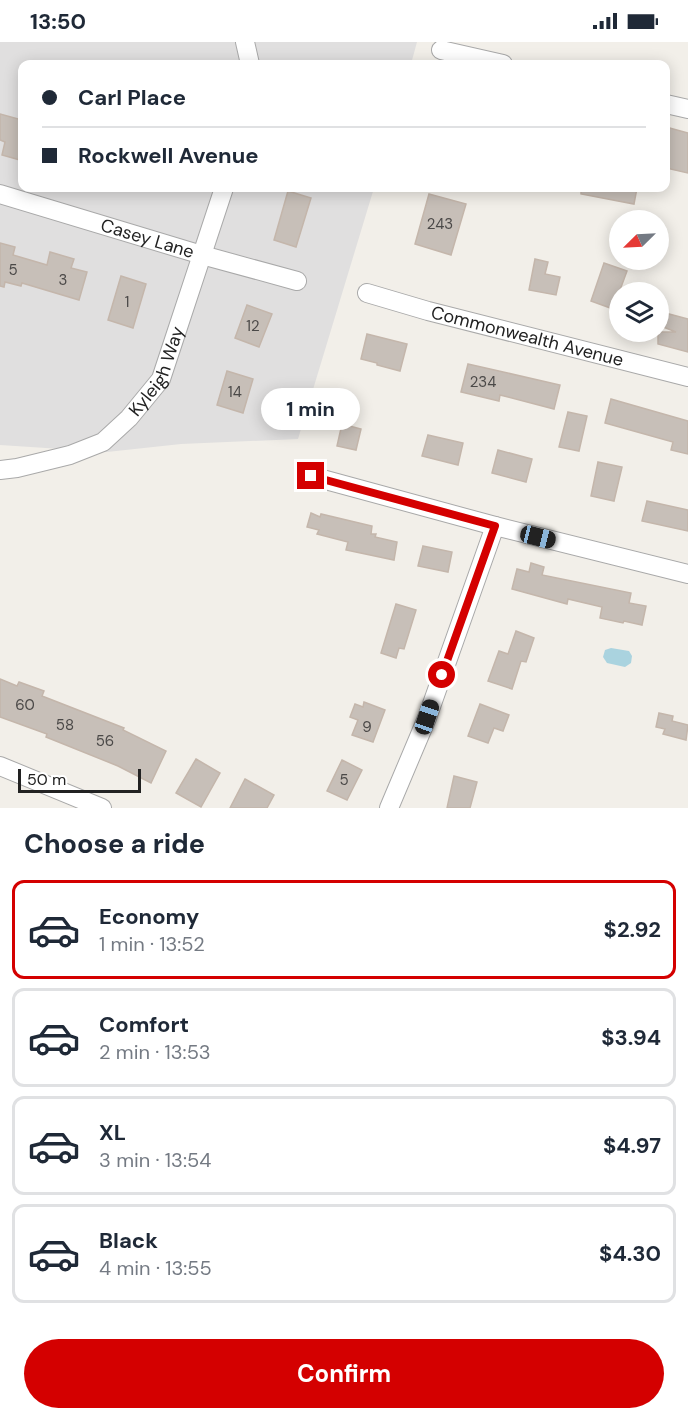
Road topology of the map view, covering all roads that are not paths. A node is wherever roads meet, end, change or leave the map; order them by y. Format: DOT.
graph roads {
  1 [pos="245,42"];
  2 [pos="441,50"];
  3 [pos="249,60"];
  4 [pos="485,60"];
  5 [pos="670,105"];
  6 [pos="688,109"];
  7 [pos="223,192"];
  8 [pos="0,194"];
  9 [pos="202,255"];
  10 [pos="297,281"];
  11 [pos="367,293"];
  12 [pos="688,377"];
  13 [pos="0,470"];
  14 [pos="311,476"];
  15 [pos="495,526"];
  16 [pos="688,574"];
  17 [pos="0,766"];
  18 [pos="102,808"];
  19 [pos="389,808"];
  1 -- 3 [label="street"];
  2 -- 4 [label="street"];
  5 -- 6 [label="street"];
  7 -- 9 [label="street, Kyleigh Way"];
  8 -- 9 [label="street, Casey Lane"];
  9 -- 10 [label="street, Casey Lane"];
  9 -- 13 [label="street, Kyleigh Way"];
  11 -- 12 [label="street, Commonwealth Avenue"];
  14 -- 15 [label="street"];
  15 -- 16 [label="street"];
  15 -- 19 [label="street"];
  17 -- 18 [label="street"];
}
